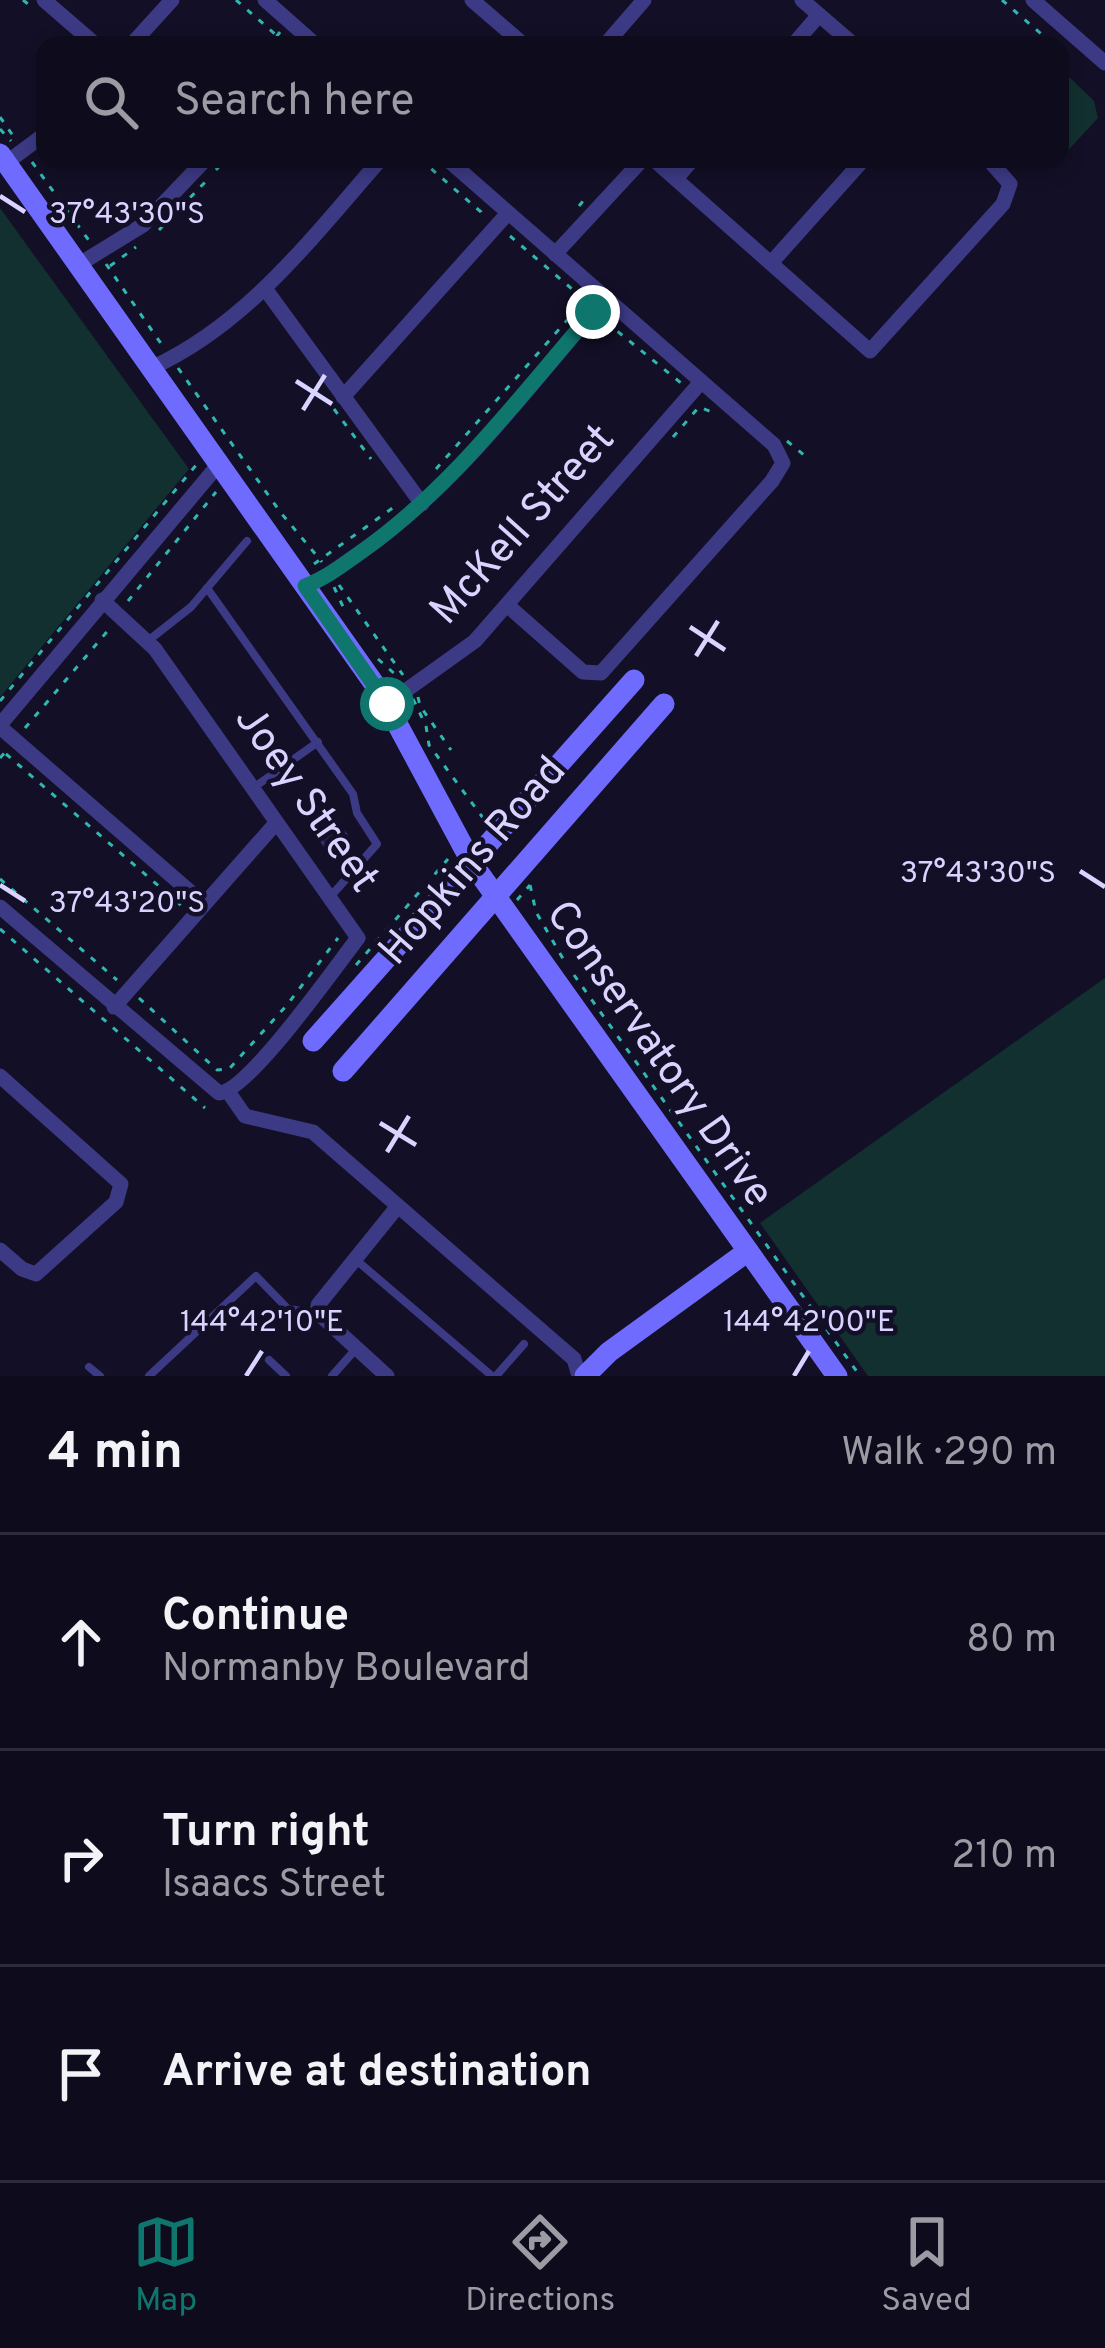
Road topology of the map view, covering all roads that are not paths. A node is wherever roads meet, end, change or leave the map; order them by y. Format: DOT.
graph roads {
  1 [pos="44,0"];
  2 [pos="172,0"];
  3 [pos="265,0"];
  4 [pos="472,0"];
  5 [pos="644,0"];
  6 [pos="802,0"];
  7 [pos="1033,0"];
  8 [pos="819,15"];
  9 [pos="86,36"];
  10 [pos="139,36"];
  11 [pos="304,36"];
  12 [pos="514,36"];
  13 [pos="612,36"];
  14 [pos="802,36"];
  15 [pos="844,36"];
  16 [pos="1105,63"];
  17 [pos="12,154"];
  18 [pos="197,168"];
  19 [pos="373,168"];
  20 [pos="457,168"];
  21 [pos="635,168"];
  22 [pos="663,168"];
  23 [pos="685,168"];
  24 [pos="856,168"];
  25 [pos="996,168"];
  26 [pos="676,179"];
  27 [pos="508,213"];
  28 [pos="555,254"];
  29 [pos="90,257"];
  30 [pos="771,263"];
  31 [pos="266,290"];
  32 [pos="605,298"];
  33 [pos="163,359"];
  34 [pos="696,377"];
  35 [pos="344,397"];
  36 [pos="208,463"];
  37 [pos="417,498"];
  38 [pos="247,541"];
  39 [pos="322,582"];
  40 [pos="207,588"];
  41 [pos="103,600"];
  42 [pos="507,605"];
  43 [pos="148,641"];
  44 [pos="634,680"];
  45 [pos="387,704"];
  46 [pos="664,704"];
  47 [pos="0,726"];
  48 [pos="318,742"];
  49 [pos="6,750"];
  50 [pos="252,789"];
  51 [pos="276,824"];
  52 [pos="472,862"];
  53 [pos="496,896"];
  54 [pos="330,897"];
  55 [pos="198,899"];
  56 [pos="0,907"];
  57 [pos="114,1007"];
  58 [pos="314,1041"];
  59 [pos="343,1071"];
  60 [pos="0,1076"];
  61 [pos="229,1093"];
  62 [pos="398,1206"];
  63 [pos="0,1250"];
  64 [pos="748,1251"];
  65 [pos="354,1258"];
  66 [pos="318,1313"];
  67 [pos="524,1344"];
  68 [pos="356,1349"];
  69 [pos="269,1360"];
  70 [pos="89,1366"];
  71 [pos="100,1376"];
  72 [pos="149,1376"];
  73 [pos="286,1376"];
  74 [pos="332,1376"];
  75 [pos="387,1376"];
  76 [pos="494,1376"];
  77 [pos="582,1376"];
  78 [pos="837,1376"];
  1 -- 9 [label="street"];
  2 -- 10 [label="street"];
  3 -- 11 [label="street"];
  4 -- 12 [label="street"];
  5 -- 13 [label="street"];
  6 -- 8 [label="street"];
  7 -- 16 [label="street"];
  8 -- 14 [label="street"];
  8 -- 15 [label="street"];
  17 -- 29 [label="street, Conservatory Drive"];
  18 -- 29 [label="street"];
  19 -- 31 [label="street"];
  20 -- 27 [label="street"];
  21 -- 28 [label="street"];
  22 -- 26 [label="street"];
  23 -- 26 [label="street"];
  24 -- 30 [label="street"];
  25 -- 30 [label="street"];
  26 -- 30 [label="street"];
  27 -- 28 [label="street"];
  27 -- 35 [label="street"];
  28 -- 32 [label="street"];
  29 -- 33 [label="street, Conservatory Drive"];
  31 -- 33 [label="street"];
  31 -- 35 [label="street"];
  32 -- 34 [label="street"];
  32 -- 37 [label="street"];
  33 -- 36 [label="street, Conservatory Drive"];
  34 -- 42 [label="street, McKell Street"];
  34 -- 42 [label="street"];
  35 -- 37 [label="street"];
  36 -- 39 [label="street, Conservatory Drive"];
  36 -- 41 [label="street"];
  37 -- 39 [label="street"];
  38 -- 40 [label="lane"];
  39 -- 45 [label="street, Conservatory Drive"];
  40 -- 43 [label="lane"];
  40 -- 48 [label="lane"];
  41 -- 43 [label="street, Joey Street"];
  41 -- 47 [label="street"];
  42 -- 45 [label="street, McKell Street"];
  43 -- 50 [label="street, Joey Street"];
  44 -- 52 [label="street, Hopkins Road"];
  45 -- 52 [label="street, Conservatory Drive"];
  46 -- 53 [label="street, Hopkins Road"];
  47 -- 49 [label="street"];
  48 -- 50 [label="lane"];
  48 -- 54 [label="lane"];
  49 -- 55 [label="street"];
  50 -- 51 [label="street, Joey Street"];
  51 -- 54 [label="street, Joey Street"];
  51 -- 55 [label="street"];
  52 -- 53 [label="street, Conservatory Drive"];
  52 -- 58 [label="street, Hopkins Road"];
  53 -- 59 [label="street, Hopkins Road"];
  53 -- 64 [label="street, Conservatory Drive"];
  54 -- 61 [label="street, Joey Street"];
  55 -- 57 [label="street"];
  56 -- 57 [label="street"];
  57 -- 61 [label="street"];
  60 -- 63 [label="street"];
  61 -- 62 [label="street"];
  62 -- 65 [label="street"];
  62 -- 77 [label="street"];
  64 -- 77 [label="street"];
  64 -- 78 [label="street, Conservatory Drive"];
  65 -- 66 [label="street"];
  65 -- 76 [label="lane"];
  66 -- 68 [label="street"];
  66 -- 72 [label="lane"];
  67 -- 76 [label="lane"];
  68 -- 74 [label="lane"];
  68 -- 75 [label="street"];
  69 -- 73 [label="lane"];
  70 -- 71 [label="lane"];
}
